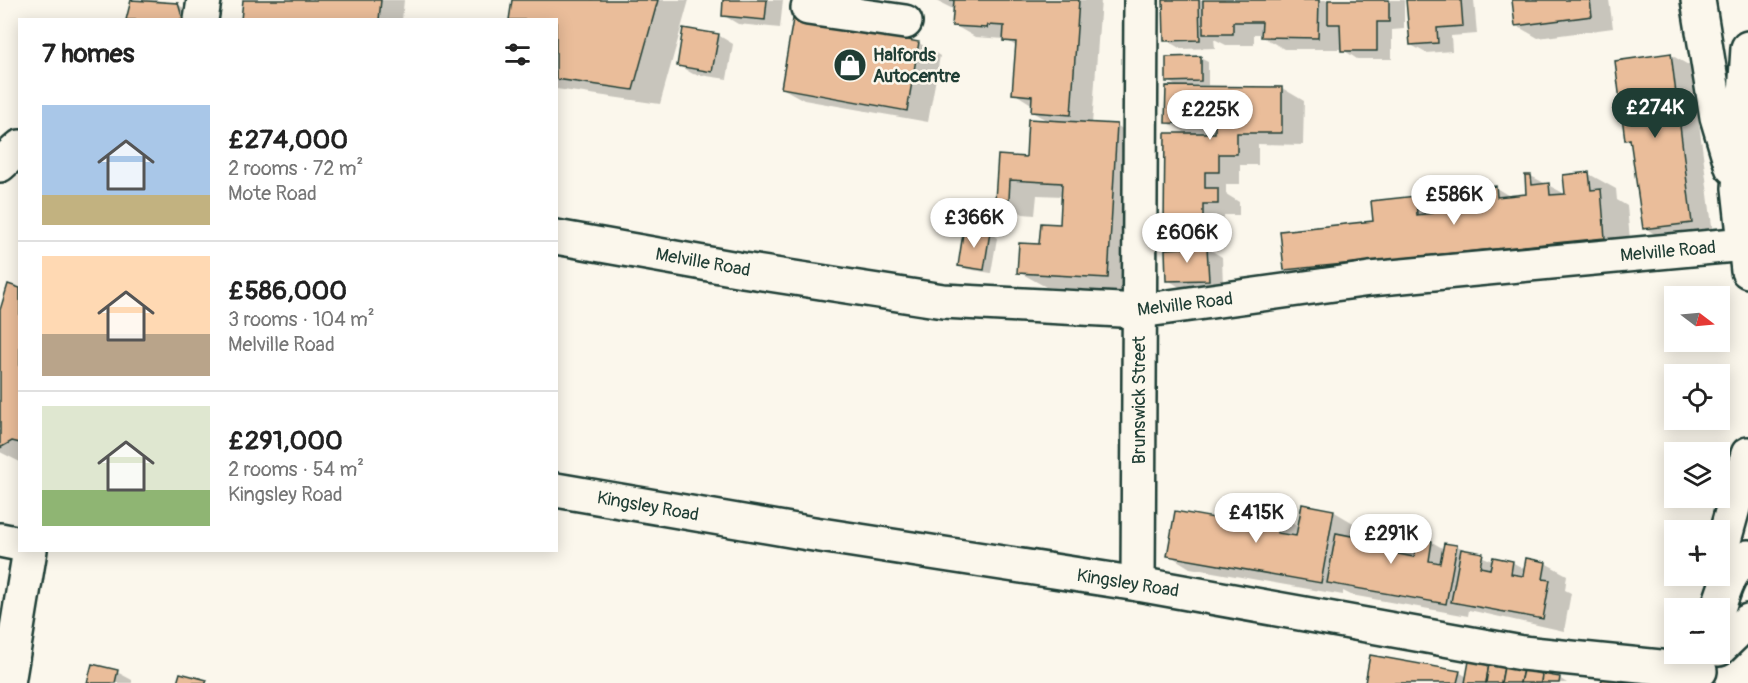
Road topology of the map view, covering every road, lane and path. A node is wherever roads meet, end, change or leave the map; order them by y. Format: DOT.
graph roads {
  1 [pos="204,0"];
  2 [pos="1141,0"];
  3 [pos="1698,0"];
  4 [pos="808,8"];
  5 [pos="887,13"];
  6 [pos="201,18"];
  7 [pos="1748,48"];
  8 [pos="18,149"];
  9 [pos="0,165"];
  10 [pos="1739,188"];
  11 [pos="558,237"];
  12 [pos="1746,257"];
  13 [pos="1140,311"];
  14 [pos="1748,454"];
  15 [pos="558,490"];
  16 [pos="0,540"];
  17 [pos="18,544"];
  18 [pos="30,552"];
  19 [pos="1748,557"];
  20 [pos="1138,584"];
  21 [pos="1722,597"];
  22 [pos="1748,621"];
  23 [pos="1730,639"];
  24 [pos="1664,660"];
  25 [pos="8,683"];
  1 -- 6 [label="main road"];
  2 -- 13 [label="main road, Brunswick Street"];
  3 -- 10 [label="main road"];
  4 -- 5 [label="main road"];
  7 -- 10 [label="main road"];
  8 -- 9 [label="main road"];
  10 -- 12 [label="main road"];
  11 -- 13 [label="main road, Melville Road"];
  12 -- 13 [label="main road, Melville Road"];
  13 -- 20 [label="main road, Brunswick Street"];
  14 -- 21 [label="main road"];
  15 -- 20 [label="main road, Kingsley Road"];
  16 -- 17 [label="main road"];
  18 -- 25 [label="main road"];
  19 -- 21 [label="main road"];
  20 -- 24 [label="main road, Kingsley Road"];
  22 -- 23 [label="main road"];
}
